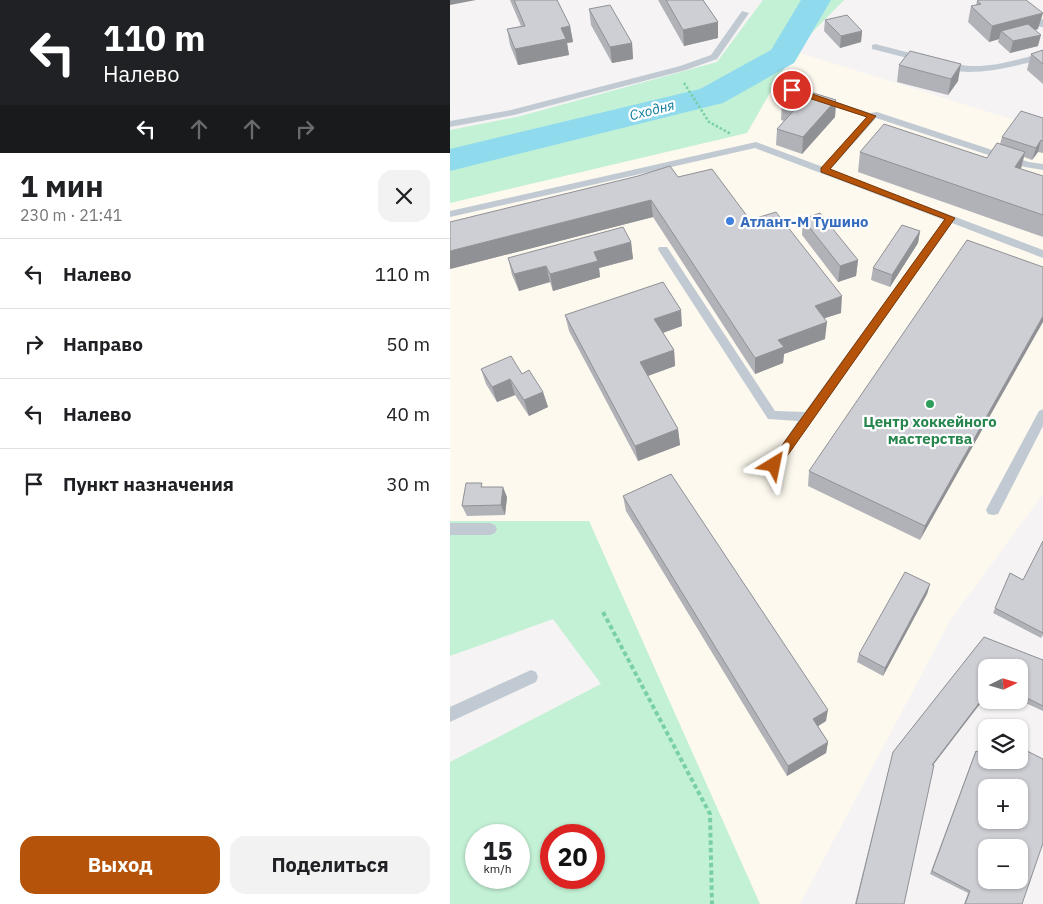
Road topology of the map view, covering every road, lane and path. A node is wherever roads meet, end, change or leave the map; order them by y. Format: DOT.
graph roads {
  1 [pos="1020,0"];
  2 [pos="745,13"];
  3 [pos="1043,25"];
  4 [pos="875,47"];
  5 [pos="1043,56"];
  6 [pos="681,79"];
  7 [pos="792,90"];
  8 [pos="872,116"];
  9 [pos="450,124"];
  10 [pos="727,132"];
  11 [pos="1043,167"];
  12 [pos="824,170"];
  13 [pos="450,214"];
  14 [pos="951,218"];
  15 [pos="664,248"];
  16 [pos="1043,254"];
  17 [pos="1043,414"];
  18 [pos="809,417"];
  19 [pos="774,465"];
  20 [pos="993,510"];
  21 [pos="450,528"];
  22 [pos="490,529"];
  23 [pos="603,612"];
  24 [pos="531,677"];
  25 [pos="450,715"];
  26 [pos="712,904"];
  1 -- 3 [label="lane"];
  2 -- 9 [label="lane"];
  4 -- 5 [label="lane"];
  6 -- 10 [label="path"];
  7 -- 8 [label="lane"];
  8 -- 11 [label="lane"];
  8 -- 12 [label="lane"];
  12 -- 13 [label="lane"];
  12 -- 14 [label="lane"];
  14 -- 16 [label="lane"];
  14 -- 18 [label="lane"];
  15 -- 18 [label="lane"];
  17 -- 20 [label="lane"];
  18 -- 19 [label="lane"];
  21 -- 22 [label="lane"];
  23 -- 26 [label="path"];
  24 -- 25 [label="lane"];
}
